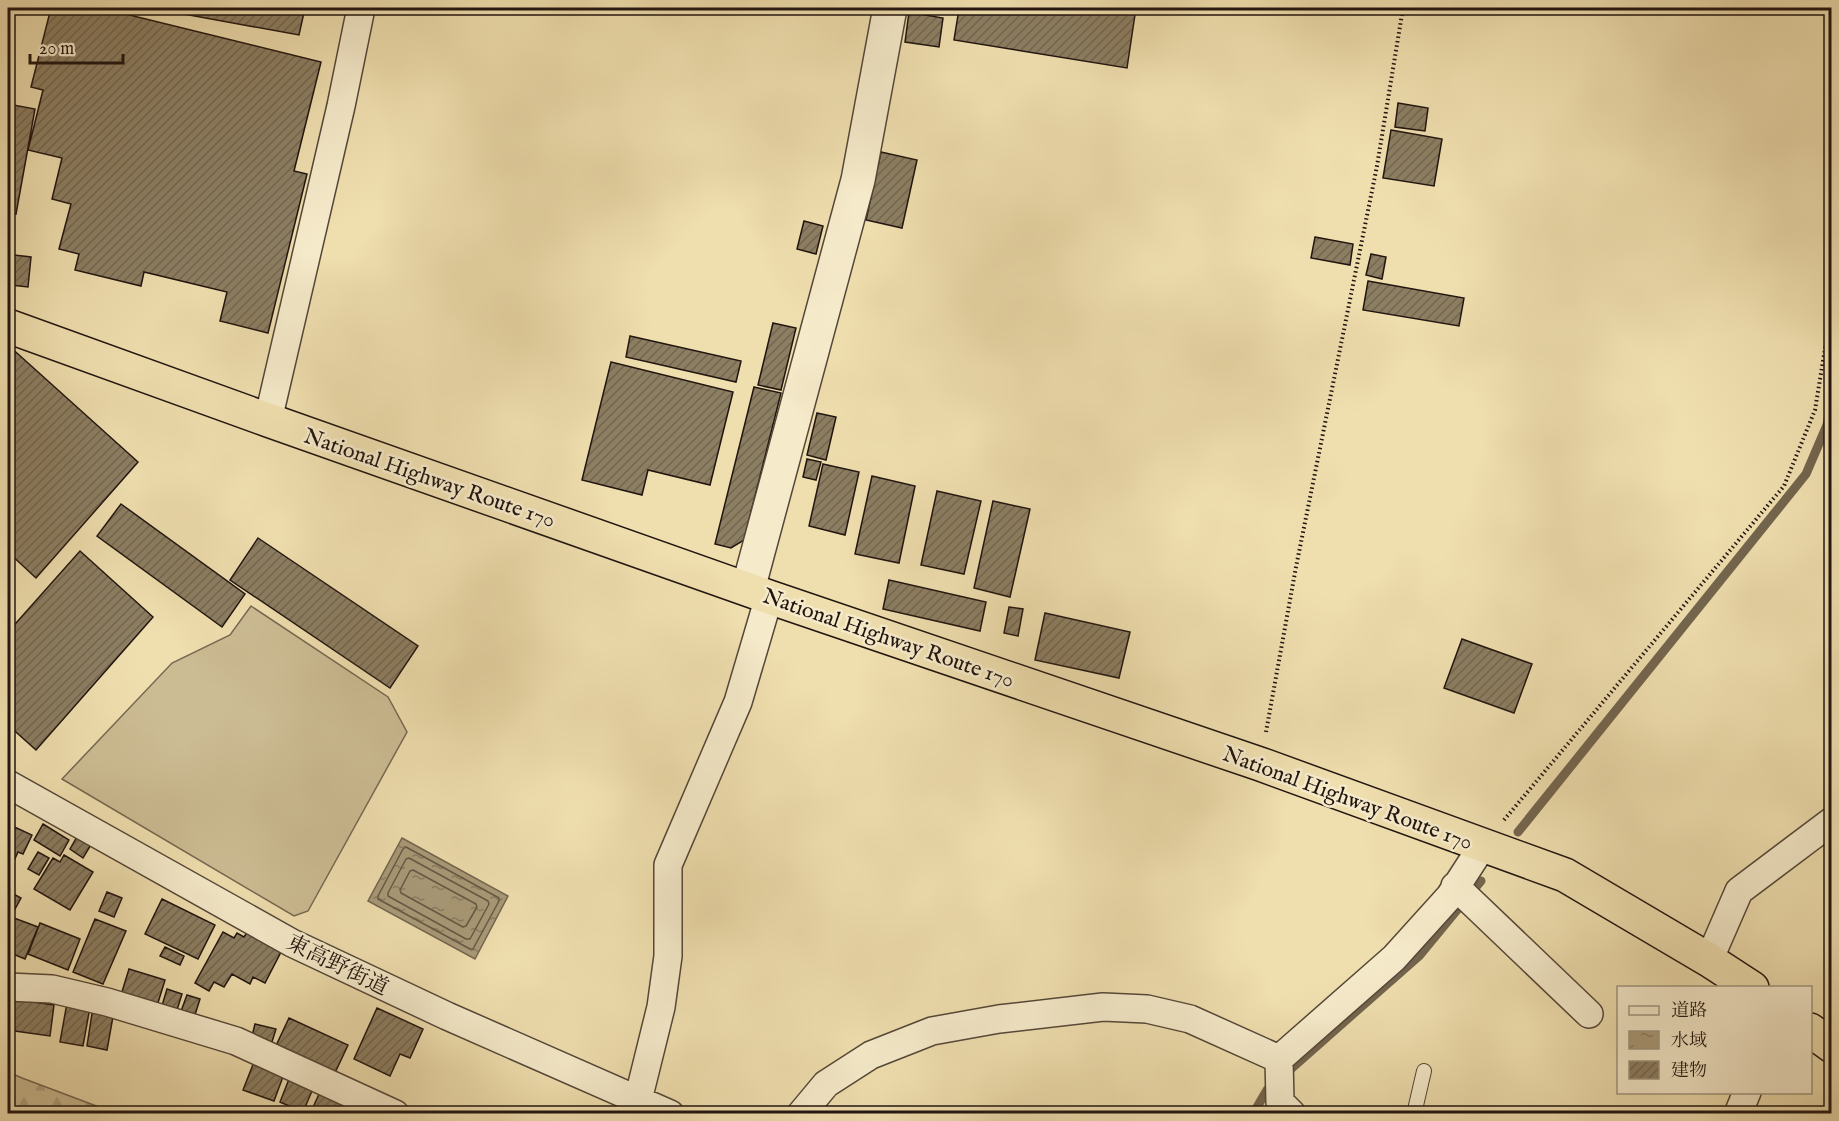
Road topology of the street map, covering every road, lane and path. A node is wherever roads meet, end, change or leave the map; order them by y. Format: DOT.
graph roads {
  1 [pos="362,8"];
  2 [pos="890,8"];
  3 [pos="1403,8"];
  4 [pos="1832,306"];
  5 [pos="8,326"];
  6 [pos="267,420"];
  7 [pos="759,593"];
  8 [pos="1260,764"];
  9 [pos="11,789"];
  10 [pos="1832,821"];
  11 [pos="1483,845"];
  12 [pos="1455,886"];
  13 [pos="1709,960"];
  14 [pos="1750,986"];
  15 [pos="8,987"];
  16 [pos="1589,1014"];
  17 [pos="1812,1031"];
  18 [pos="1832,1046"];
  19 [pos="1279,1059"];
  20 [pos="1424,1071"];
  21 [pos="1746,1094"];
  22 [pos="638,1100"];
  23 [pos="1281,1110"];
  24 [pos="395,1113"];
  25 [pos="670,1113"];
  26 [pos="801,1113"];
  27 [pos="1414,1113"];
  28 [pos="1738,1113"];
  1 -- 6 [label="street"];
  2 -- 7 [label="street"];
  3 -- 8 [label="path"];
  4 -- 11 [label="path"];
  5 -- 6 [label="highway, National Highway Route 170"];
  6 -- 7 [label="highway, National Highway Route 170"];
  7 -- 8 [label="highway, National Highway Route 170"];
  7 -- 22 [label="street"];
  8 -- 11 [label="highway, National Highway Route 170"];
  9 -- 22 [label="street, 東高野街道"];
  10 -- 13 [label="street"];
  11 -- 12 [label="street"];
  11 -- 13 [label="highway, National Highway Route 170"];
  12 -- 16 [label="street"];
  12 -- 19 [label="street"];
  13 -- 14 [label="highway, National Highway Route 170"];
  15 -- 24 [label="street"];
  17 -- 18 [label="highway"];
  19 -- 23 [label="street"];
  19 -- 26 [label="street"];
  20 -- 27 [label="lane"];
  21 -- 28 [label="street"];
  22 -- 25 [label="street, 東高野街道"];
}
